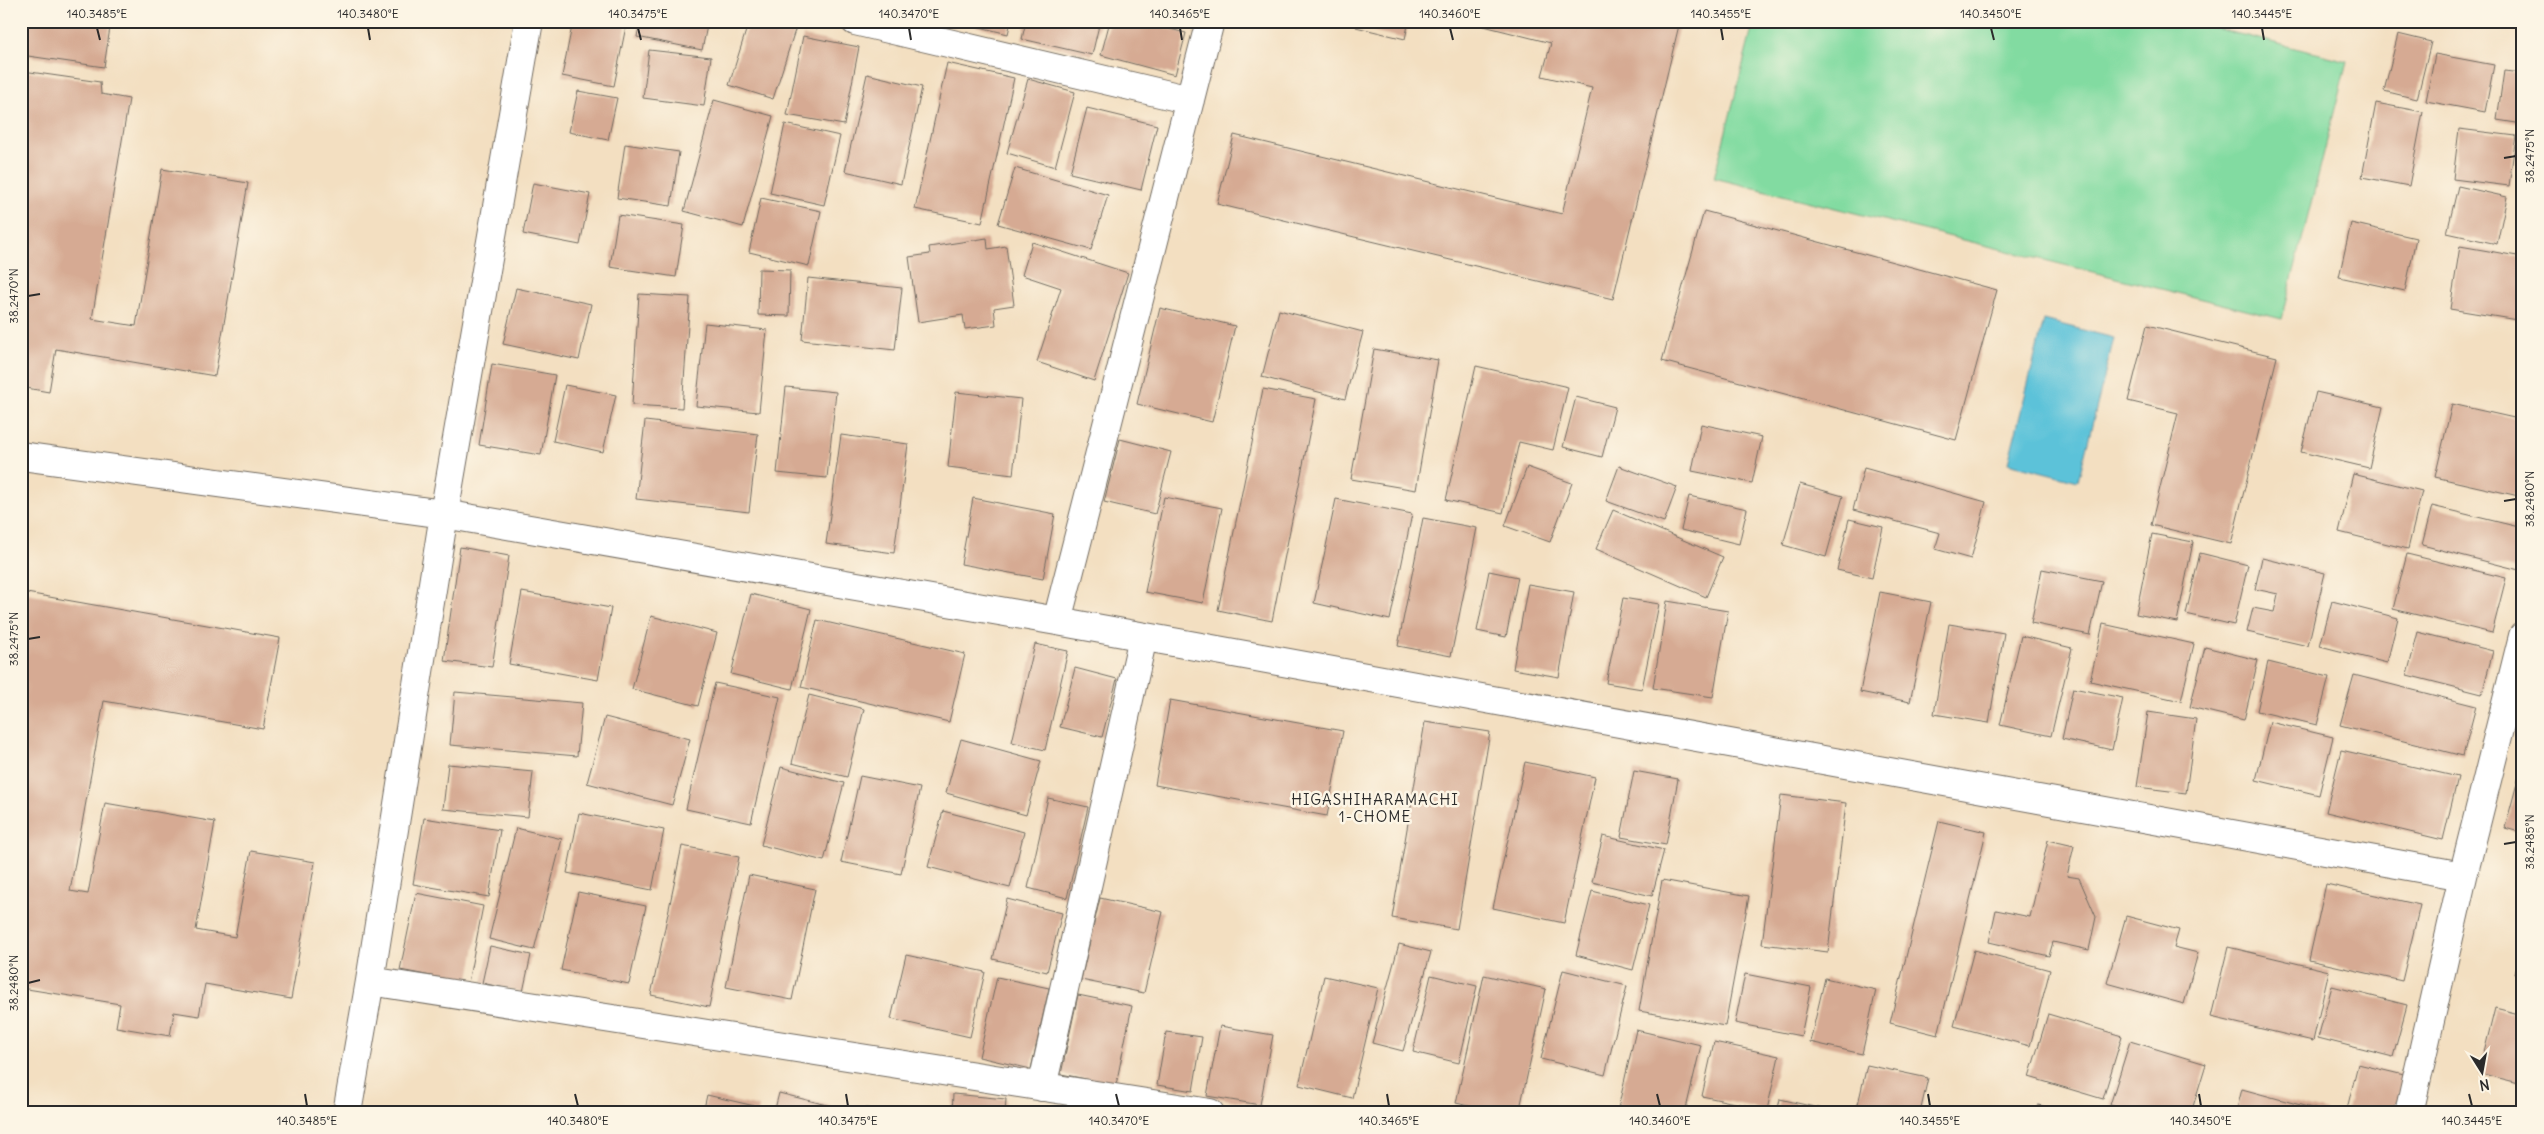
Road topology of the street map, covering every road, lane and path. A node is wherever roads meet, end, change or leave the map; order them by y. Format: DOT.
graph roads {
  1 [pos="529,21"];
  2 [pos="855,21"];
  3 [pos="1210,21"];
  4 [pos="1190,100"];
  5 [pos="21,456"];
  6 [pos="444,514"];
  7 [pos="1057,620"];
  8 [pos="2523,636"];
  9 [pos="1143,637"];
  10 [pos="2463,876"];
  11 [pos="370,981"];
  12 [pos="1042,1087"];
  13 [pos="347,1113"];
  14 [pos="1210,1113"];
  15 [pos="2409,1113"];
  1 -- 6 [label="street"];
  2 -- 4 [label="street"];
  3 -- 4 [label="street"];
  4 -- 7 [label="street"];
  5 -- 6 [label="street"];
  6 -- 7 [label="street"];
  6 -- 11 [label="street"];
  7 -- 9 [label="street"];
  8 -- 10 [label="street"];
  9 -- 10 [label="street"];
  9 -- 12 [label="street"];
  10 -- 15 [label="street"];
  11 -- 12 [label="street"];
  11 -- 13 [label="street"];
  12 -- 14 [label="street"];
}
